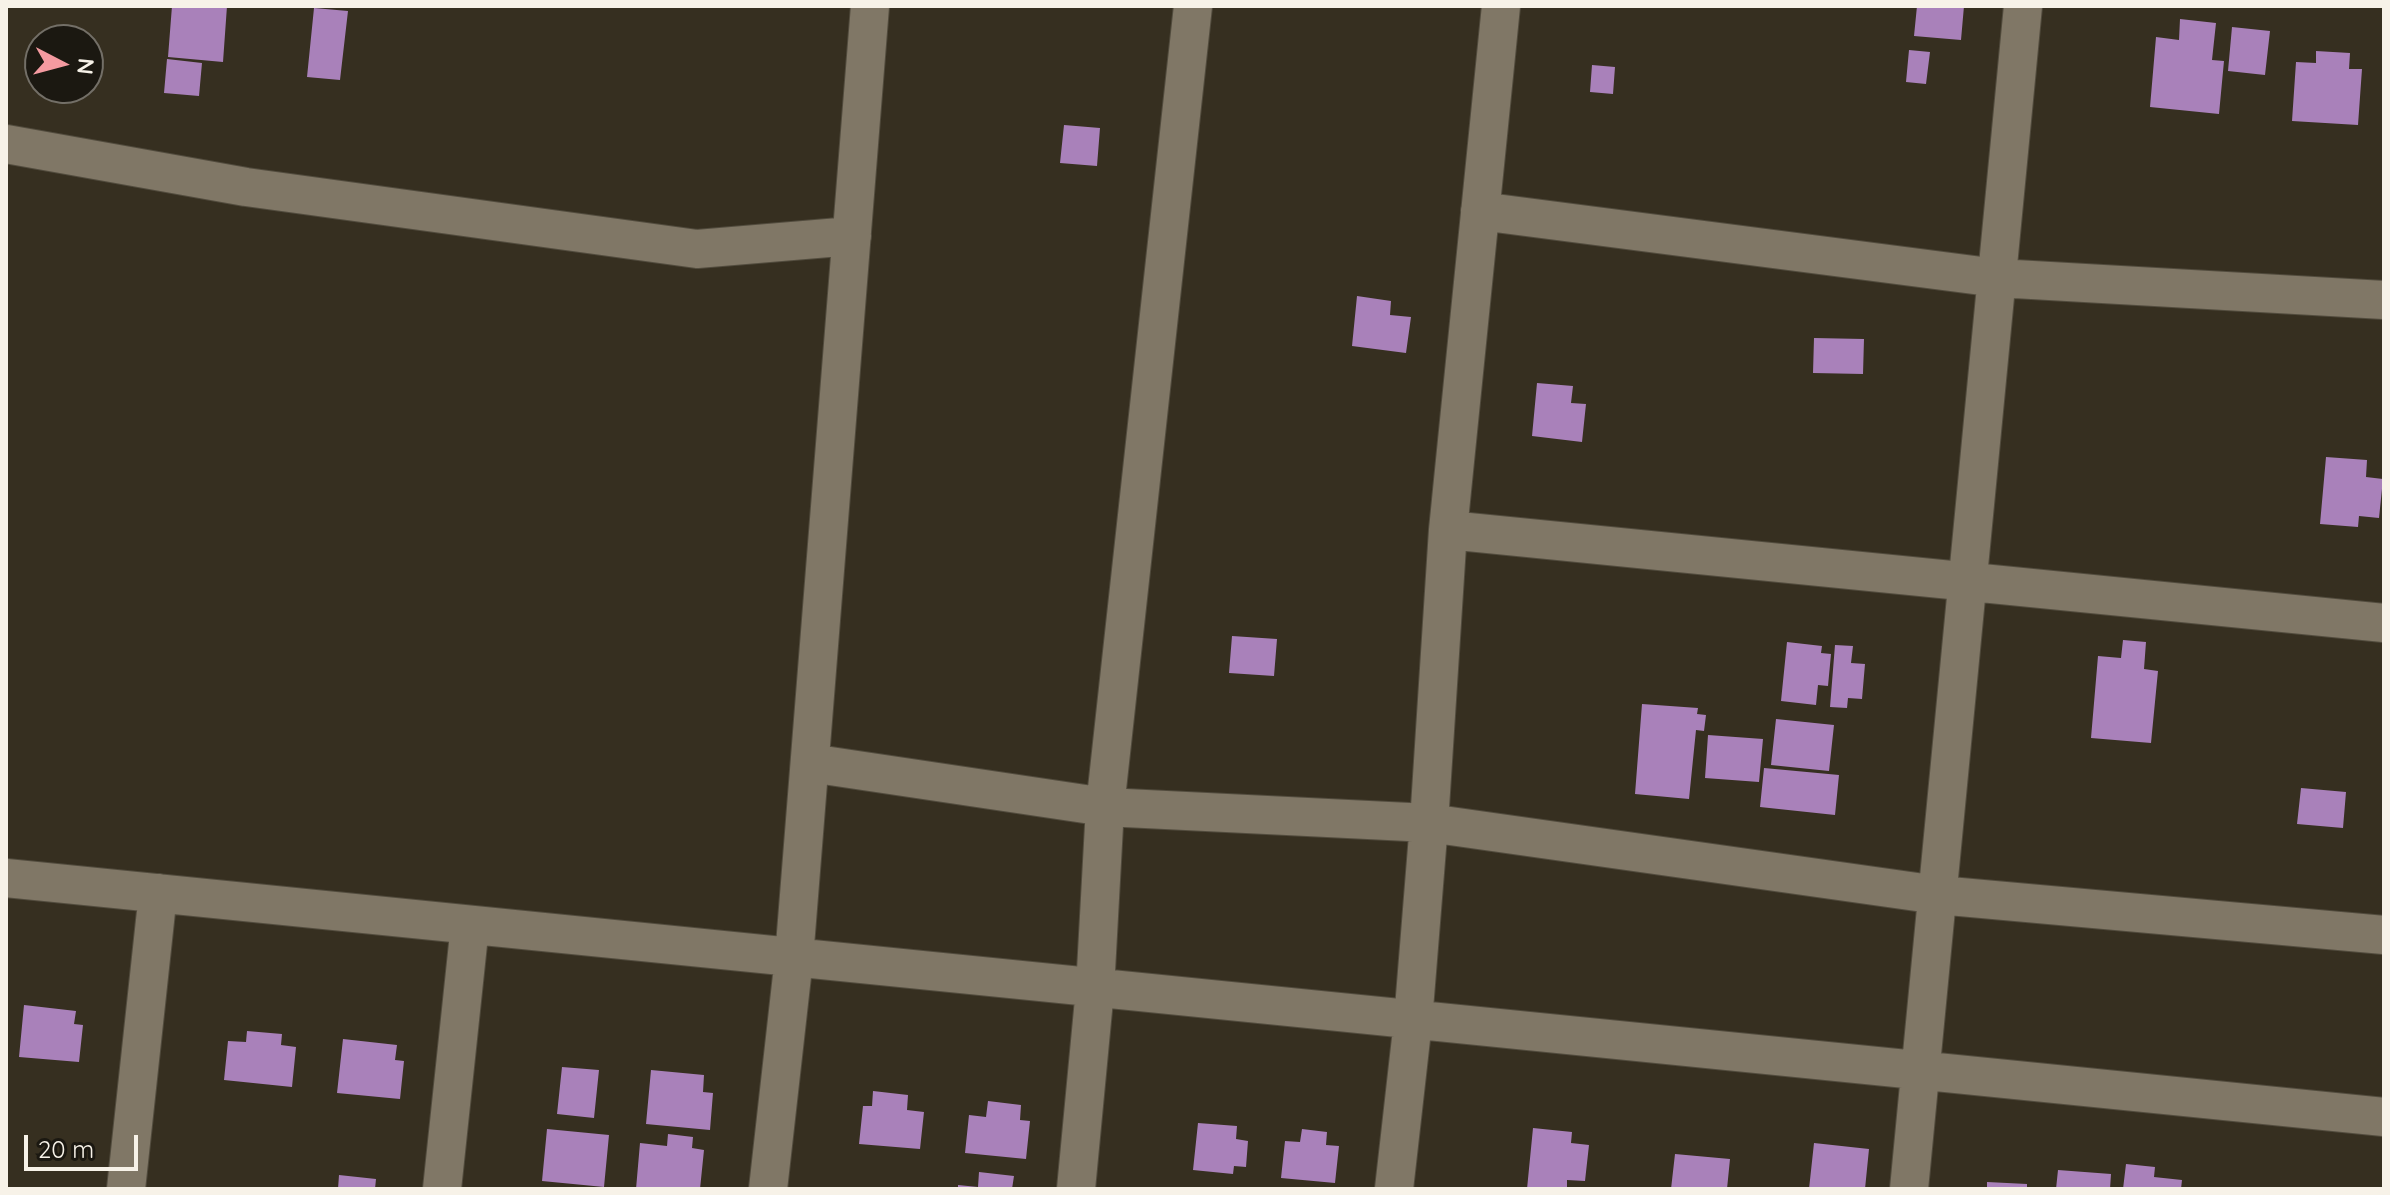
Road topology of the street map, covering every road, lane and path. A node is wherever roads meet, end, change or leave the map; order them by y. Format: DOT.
graph roads {
  1 [pos="870,6"];
  2 [pos="1193,6"];
  3 [pos="1501,6"];
  4 [pos="2023,6"];
  5 [pos="6,144"];
  6 [pos="1480,211"];
  7 [pos="852,236"];
  8 [pos="1997,278"];
  9 [pos="2384,300"];
  10 [pos="1448,530"];
  11 [pos="1967,584"];
  12 [pos="2384,623"];
  13 [pos="810,763"];
  14 [pos="1105,807"];
  15 [pos="1429,823"];
  16 [pos="6,878"];
  17 [pos="158,893"];
  18 [pos="1938,895"];
  19 [pos="470,925"];
  20 [pos="2384,935"];
  21 [pos="794,958"];
  22 [pos="1095,989"];
  23 [pos="1413,1021"];
  24 [pos="1920,1073"];
  25 [pos="2384,1117"];
  26 [pos="126,1189"];
  27 [pos="442,1189"];
  28 [pos="768,1189"];
  29 [pos="1076,1189"];
  30 [pos="1394,1189"];
  31 [pos="1909,1189"];
  1 -- 7 [label="street"];
  2 -- 14 [label="street"];
  3 -- 6 [label="street"];
  4 -- 8 [label="street"];
  5 -- 7 [label="street"];
  6 -- 8 [label="street"];
  6 -- 10 [label="street"];
  7 -- 13 [label="street"];
  8 -- 9 [label="street"];
  8 -- 11 [label="street"];
  10 -- 11 [label="street"];
  10 -- 15 [label="street"];
  11 -- 12 [label="street"];
  11 -- 18 [label="street"];
  13 -- 14 [label="street"];
  13 -- 21 [label="street"];
  14 -- 15 [label="street"];
  14 -- 22 [label="street"];
  15 -- 18 [label="street"];
  15 -- 23 [label="street"];
  16 -- 17 [label="street"];
  17 -- 19 [label="street"];
  17 -- 26 [label="street"];
  18 -- 20 [label="street"];
  18 -- 24 [label="street"];
  19 -- 21 [label="street"];
  19 -- 27 [label="street"];
  21 -- 22 [label="street"];
  21 -- 28 [label="street"];
  22 -- 23 [label="street"];
  22 -- 29 [label="street"];
  23 -- 24 [label="street"];
  23 -- 30 [label="street"];
  24 -- 25 [label="street"];
  24 -- 31 [label="street"];
}
